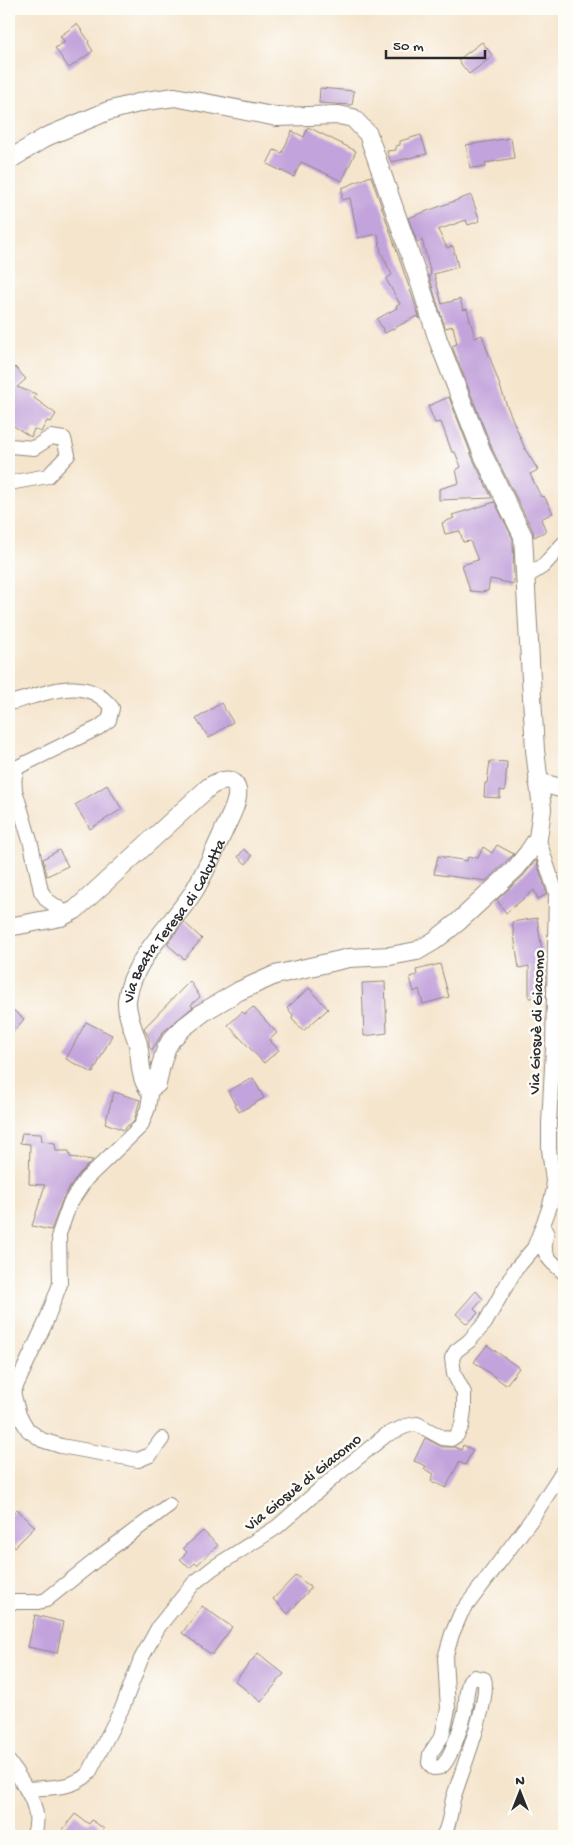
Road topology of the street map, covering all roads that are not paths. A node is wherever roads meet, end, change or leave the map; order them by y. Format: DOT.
graph roads {
  1 [pos="9,160"];
  2 [pos="10,446"];
  3 [pos="9,483"];
  4 [pos="564,544"];
  5 [pos="526,577"];
  6 [pos="9,703"];
  7 [pos="538,782"];
  8 [pos="564,789"];
  9 [pos="538,838"];
  10 [pos="67,914"];
  11 [pos="9,927"];
  12 [pos="151,1088"];
  13 [pos="549,1209"];
  14 [pos="564,1273"];
  15 [pos="11,1396"];
  16 [pos="162,1439"];
  17 [pos="564,1469"];
  18 [pos="169,1505"];
  19 [pos="9,1602"];
  20 [pos="9,1762"];
  21 [pos="26,1789"];
  22 [pos="33,1836"];
  23 [pos="443,1836"];
  1 -- 5 [label="street"];
  2 -- 3 [label="street"];
  4 -- 5 [label="street"];
  5 -- 7 [label="street"];
  6 -- 10 [label="street"];
  7 -- 8 [label="street"];
  7 -- 9 [label="street"];
  9 -- 12 [label="street"];
  9 -- 13 [label="street, Via Giosuè di Giacomo"];
  10 -- 11 [label="street, Via Beata Teresa di Calcutta"];
  10 -- 12 [label="street, Via Beata Teresa di Calcutta"];
  12 -- 15 [label="street"];
  13 -- 14 [label="street, Via Giosuè di Giacomo"];
  13 -- 21 [label="street, Via Giosuè di Giacomo"];
  15 -- 16 [label="street"];
  17 -- 23 [label="street"];
  18 -- 19 [label="street"];
  20 -- 21 [label="street"];
  21 -- 22 [label="street"];
}
